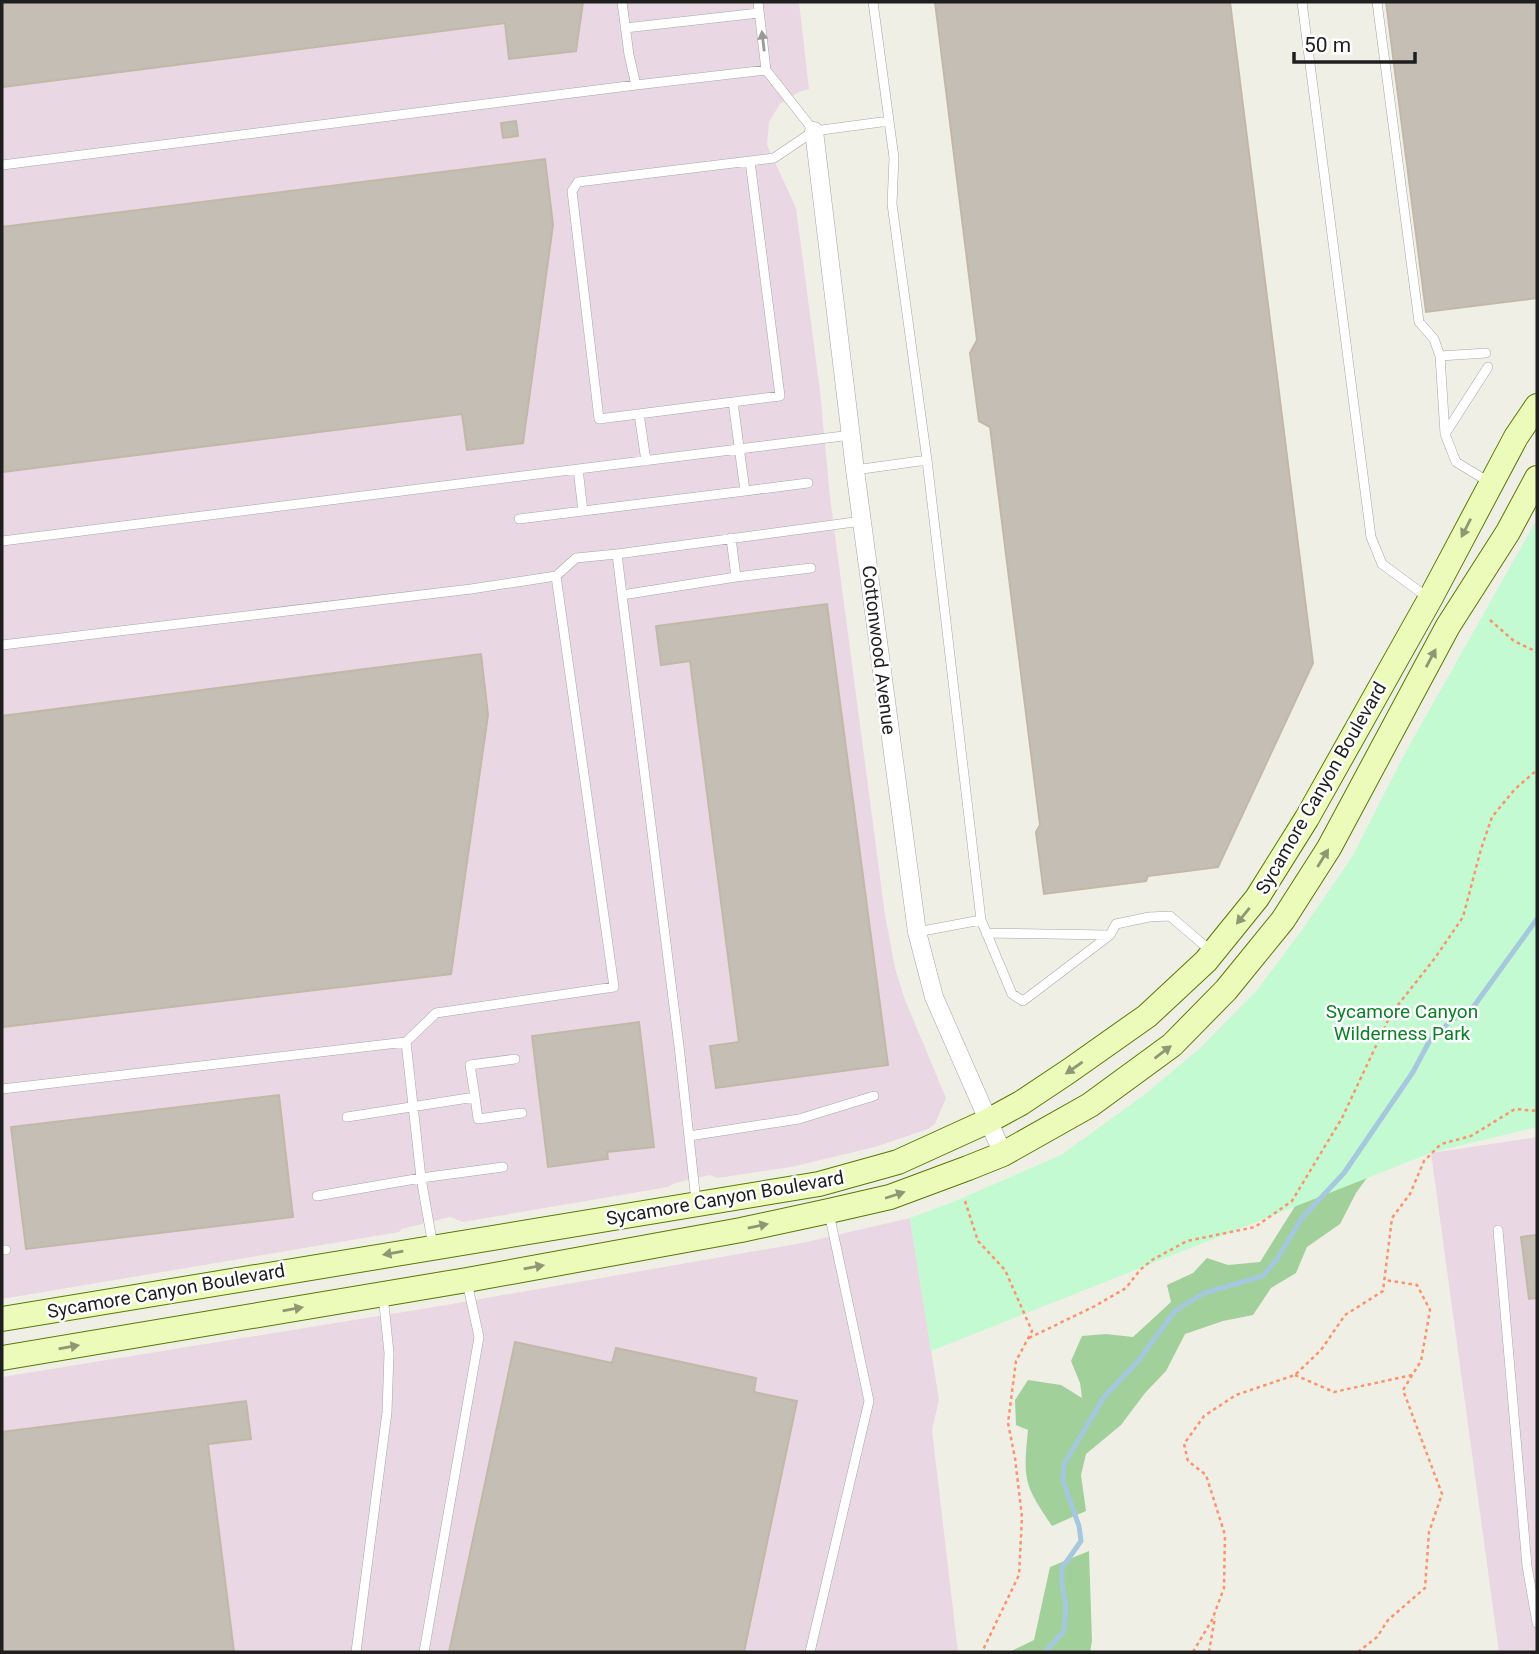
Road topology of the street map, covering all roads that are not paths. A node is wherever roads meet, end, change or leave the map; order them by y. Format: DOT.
graph roads {
  1 [pos="622,2"];
  2 [pos="758,2"];
  3 [pos="873,2"];
  4 [pos="1302,2"];
  5 [pos="1377,2"];
  6 [pos="760,13"];
  7 [pos="625,28"];
  8 [pos="766,70"];
  9 [pos="636,85"];
  10 [pos="889,121"];
  11 [pos="814,131"];
  12 [pos="750,161"];
  13 [pos="2,165"];
  14 [pos="1486,353"];
  15 [pos="1440,356"];
  16 [pos="1488,368"];
  17 [pos="733,402"];
  18 [pos="1537,406"];
  19 [pos="639,414"];
  20 [pos="1445,434"];
  21 [pos="851,435"];
  22 [pos="740,449"];
  23 [pos="927,460"];
  24 [pos="646,461"];
  25 [pos="578,469"];
  26 [pos="855,470"];
  27 [pos="1537,478"];
  28 [pos="808,483"];
  29 [pos="1490,483"];
  30 [pos="745,491"];
  31 [pos="583,511"];
  32 [pos="519,519"];
  33 [pos="862,521"];
  34 [pos="731,538"];
  35 [pos="2,541"];
  36 [pos="617,554"];
  37 [pos="811,568"];
  38 [pos="556,576"];
  39 [pos="736,577"];
  40 [pos="622,594"];
  41 [pos="1430,599"];
  42 [pos="2,645"];
  43 [pos="981,920"];
  44 [pos="917,932"];
  45 [pos="986,933"];
  46 [pos="1110,935"];
  47 [pos="1213,953"];
  48 [pos="405,1042"];
  49 [pos="515,1059"];
  50 [pos="2,1089"];
  51 [pos="874,1096"];
  52 [pos="475,1097"];
  53 [pos="413,1106"];
  54 [pos="522,1113"];
  55 [pos="347,1117"];
  56 [pos="988,1121"];
  57 [pos="689,1136"];
  58 [pos="1003,1154"];
  59 [pos="503,1167"];
  60 [pos="421,1178"];
  61 [pos="317,1196"];
  62 [pos="696,1205"];
  63 [pos="828,1211"];
  64 [pos="1498,1230"];
  65 [pos="433,1247"];
  66 [pos="467,1280"];
  67 [pos="383,1294"];
  68 [pos="2,1319"];
  69 [pos="2,1358"];
  70 [pos="1537,1626"];
  71 [pos="356,1652"];
  72 [pos="424,1652"];
  73 [pos="810,1652"];
  1 -- 7 [label="lane"];
  2 -- 6 [label="lane"];
  3 -- 10 [label="lane"];
  4 -- 41 [label="lane"];
  5 -- 15 [label="lane"];
  6 -- 7 [label="lane"];
  8 -- 6 [label="lane, one-way"];
  7 -- 9 [label="lane"];
  8 -- 9 [label="lane"];
  8 -- 11 [label="lane"];
  9 -- 13 [label="lane"];
  10 -- 11 [label="lane"];
  10 -- 23 [label="lane"];
  11 -- 12 [label="lane"];
  11 -- 21 [label="street, Cottonwood Avenue"];
  12 -- 17 [label="lane"];
  12 -- 19 [label="lane"];
  14 -- 15 [label="lane"];
  15 -- 20 [label="lane"];
  16 -- 20 [label="lane"];
  17 -- 19 [label="lane"];
  17 -- 22 [label="lane"];
  18 -- 29 [label="main road, Sycamore Canyon Boulevard"];
  19 -- 24 [label="lane"];
  20 -- 29 [label="lane"];
  21 -- 22 [label="lane"];
  21 -- 26 [label="street, Cottonwood Avenue"];
  22 -- 24 [label="lane"];
  22 -- 30 [label="lane"];
  23 -- 26 [label="lane"];
  23 -- 43 [label="lane"];
  24 -- 25 [label="lane"];
  25 -- 31 [label="lane"];
  25 -- 35 [label="lane"];
  26 -- 33 [label="street, Cottonwood Avenue"];
  58 -- 27 [label="main road, Sycamore Canyon Boulevard, one-way"];
  28 -- 30 [label="lane"];
  29 -- 41 [label="main road, Sycamore Canyon Boulevard, one-way"];
  30 -- 31 [label="lane"];
  31 -- 32 [label="lane"];
  33 -- 34 [label="lane"];
  33 -- 44 [label="street, Cottonwood Avenue"];
  34 -- 36 [label="lane"];
  34 -- 39 [label="lane"];
  36 -- 38 [label="lane"];
  36 -- 40 [label="lane"];
  37 -- 39 [label="lane"];
  38 -- 42 [label="lane"];
  38 -- 48 [label="lane"];
  39 -- 40 [label="lane"];
  40 -- 57 [label="lane"];
  41 -- 47 [label="main road, Sycamore Canyon Boulevard, one-way"];
  43 -- 44 [label="lane"];
  43 -- 45 [label="lane"];
  44 -- 56 [label="street, Cottonwood Avenue"];
  45 -- 46 [label="lane"];
  45 -- 46 [label="lane"];
  46 -- 47 [label="lane"];
  47 -- 56 [label="main road, Sycamore Canyon Boulevard, one-way"];
  48 -- 50 [label="lane"];
  48 -- 53 [label="lane"];
  49 -- 52 [label="lane"];
  51 -- 57 [label="lane"];
  52 -- 53 [label="lane"];
  52 -- 54 [label="lane"];
  53 -- 55 [label="lane"];
  53 -- 60 [label="lane"];
  56 -- 58 [label="street, Cottonwood Avenue"];
  56 -- 62 [label="main road, Sycamore Canyon Boulevard"];
  57 -- 62 [label="lane"];
  63 -- 58 [label="main road, Sycamore Canyon Boulevard, one-way"];
  59 -- 60 [label="lane"];
  60 -- 61 [label="lane"];
  60 -- 65 [label="lane"];
  62 -- 65 [label="main road, Sycamore Canyon Boulevard"];
  66 -- 63 [label="main road, Sycamore Canyon Boulevard, one-way"];
  63 -- 73 [label="lane"];
  64 -- 70 [label="lane"];
  65 -- 68 [label="main road, Sycamore Canyon Boulevard, one-way"];
  66 -- 67 [label="main road, Sycamore Canyon Boulevard"];
  66 -- 72 [label="lane"];
  69 -- 67 [label="main road, Sycamore Canyon Boulevard, one-way"];
  67 -- 71 [label="lane"];
}
